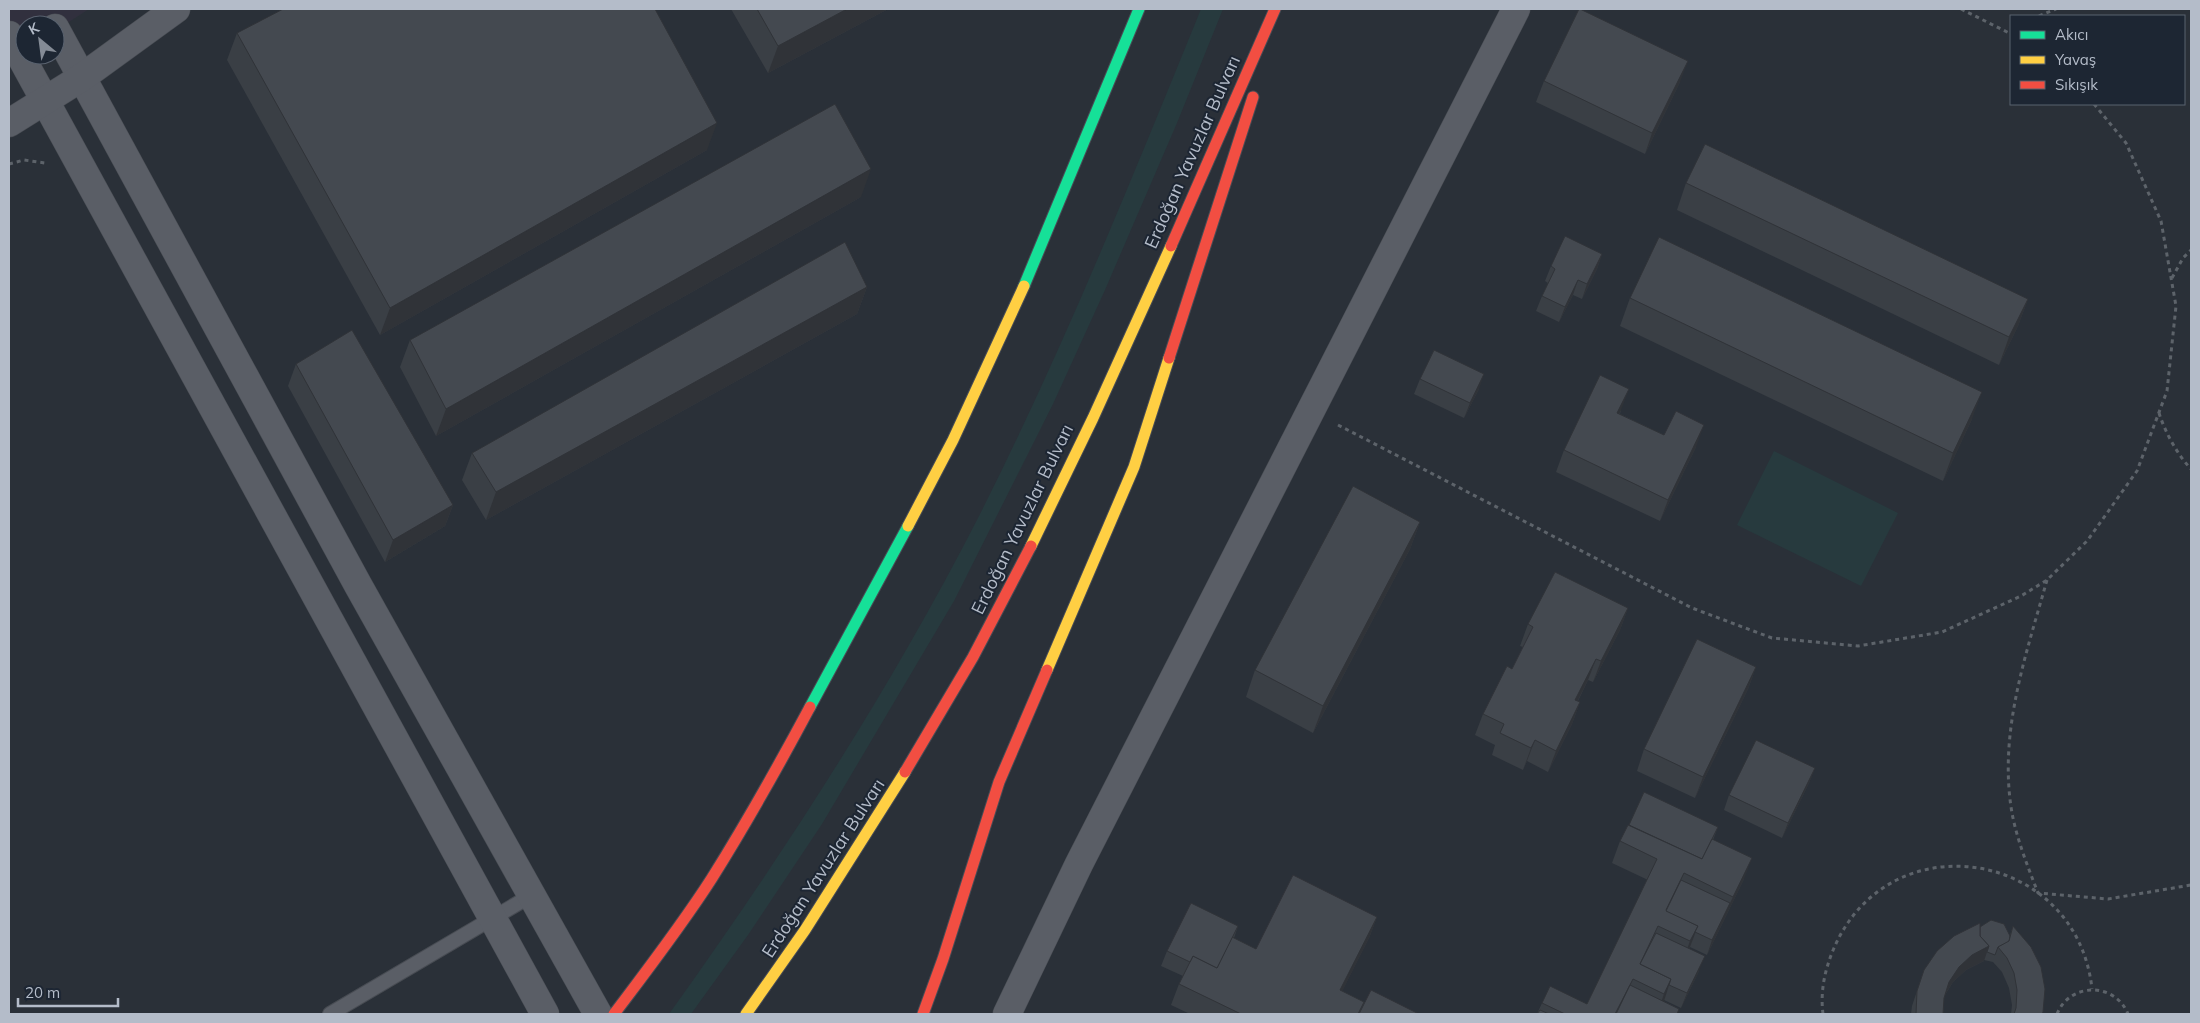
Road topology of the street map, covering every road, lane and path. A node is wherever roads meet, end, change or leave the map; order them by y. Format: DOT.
graph roads {
  1 [pos="176,9"];
  2 [pos="1139,9"];
  3 [pos="1275,9"];
  4 [pos="1281,9"];
  5 [pos="1516,9"];
  6 [pos="1961,9"];
  7 [pos="2056,9"];
  8 [pos="2041,15"];
  9 [pos="2010,30"];
  10 [pos="2007,31"];
  11 [pos="2010,33"];
  12 [pos="9,35"];
  13 [pos="65,47"];
  14 [pos="81,78"];
  15 [pos="44,100"];
  16 [pos="2095,105"];
  17 [pos="9,123"];
  18 [pos="2191,250"];
  19 [pos="2171,279"];
  20 [pos="1310,411"];
  21 [pos="2159,412"];
  22 [pos="2191,469"];
  23 [pos="2047,580"];
  24 [pos="2191,885"];
  25 [pos="2038,893"];
  26 [pos="532,895"];
  27 [pos="493,918"];
  28 [pos="2092,989"];
  29 [pos="330,1014"];
  30 [pos="545,1014"];
  31 [pos="598,1014"];
  32 [pos="614,1014"];
  33 [pos="746,1014"];
  34 [pos="923,1014"];
  35 [pos="1007,1014"];
  36 [pos="1823,1014"];
  37 [pos="2057,1014"];
  38 [pos="2128,1014"];
  1 -- 14 [label="street"];
  2 -- 32 [label="main road"];
  3 -- 33 [label="main road, Erdoğan Yavuzlar Bulvarı"];
  4 -- 34 [label="main road"];
  5 -- 20 [label="street"];
  6 -- 10 [label="path"];
  7 -- 8 [label="path"];
  9 -- 10 [label="path"];
  10 -- 11 [label="path"];
  12 -- 15 [label="street"];
  13 -- 14 [label="street"];
  14 -- 15 [label="street"];
  14 -- 26 [label="street"];
  15 -- 17 [label="street"];
  15 -- 27 [label="street"];
  16 -- 19 [label="path"];
  18 -- 19 [label="path"];
  19 -- 21 [label="path"];
  20 -- 23 [label="path"];
  20 -- 35 [label="street"];
  21 -- 22 [label="path"];
  21 -- 23 [label="path"];
  23 -- 25 [label="path"];
  24 -- 25 [label="path"];
  25 -- 28 [label="path"];
  25 -- 36 [label="path"];
  26 -- 27 [label="lane"];
  26 -- 31 [label="street"];
  27 -- 29 [label="lane"];
  27 -- 30 [label="street"];
  28 -- 37 [label="path"];
  28 -- 38 [label="path"];
}
